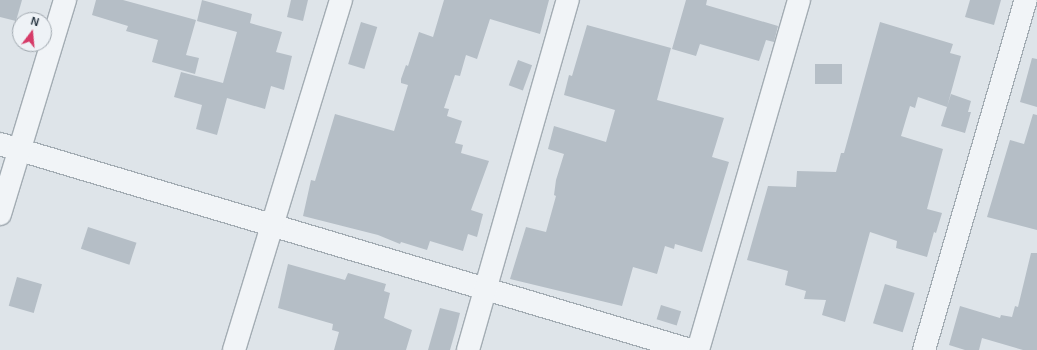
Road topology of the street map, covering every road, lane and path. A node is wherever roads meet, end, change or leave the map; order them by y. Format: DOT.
graph roads {
  1 [pos="65,0"];
  2 [pos="341,0"];
  3 [pos="568,0"];
  4 [pos="799,0"];
  5 [pos="1026,0"];
  6 [pos="10,146"];
  7 [pos="0,214"];
  8 [pos="270,225"];
  9 [pos="486,288"];
  10 [pos="234,350"];
  11 [pos="468,350"];
  12 [pos="690,350"];
  13 [pos="698,350"];
  14 [pos="924,350"];
  1 -- 6 [label="street"];
  2 -- 8 [label="street"];
  3 -- 9 [label="street"];
  4 -- 13 [label="street"];
  5 -- 14 [label="street"];
  6 -- 7 [label="street"];
  6 -- 8 [label="street"];
  8 -- 9 [label="street"];
  8 -- 10 [label="street"];
  9 -- 11 [label="street"];
  9 -- 12 [label="street"];
}
